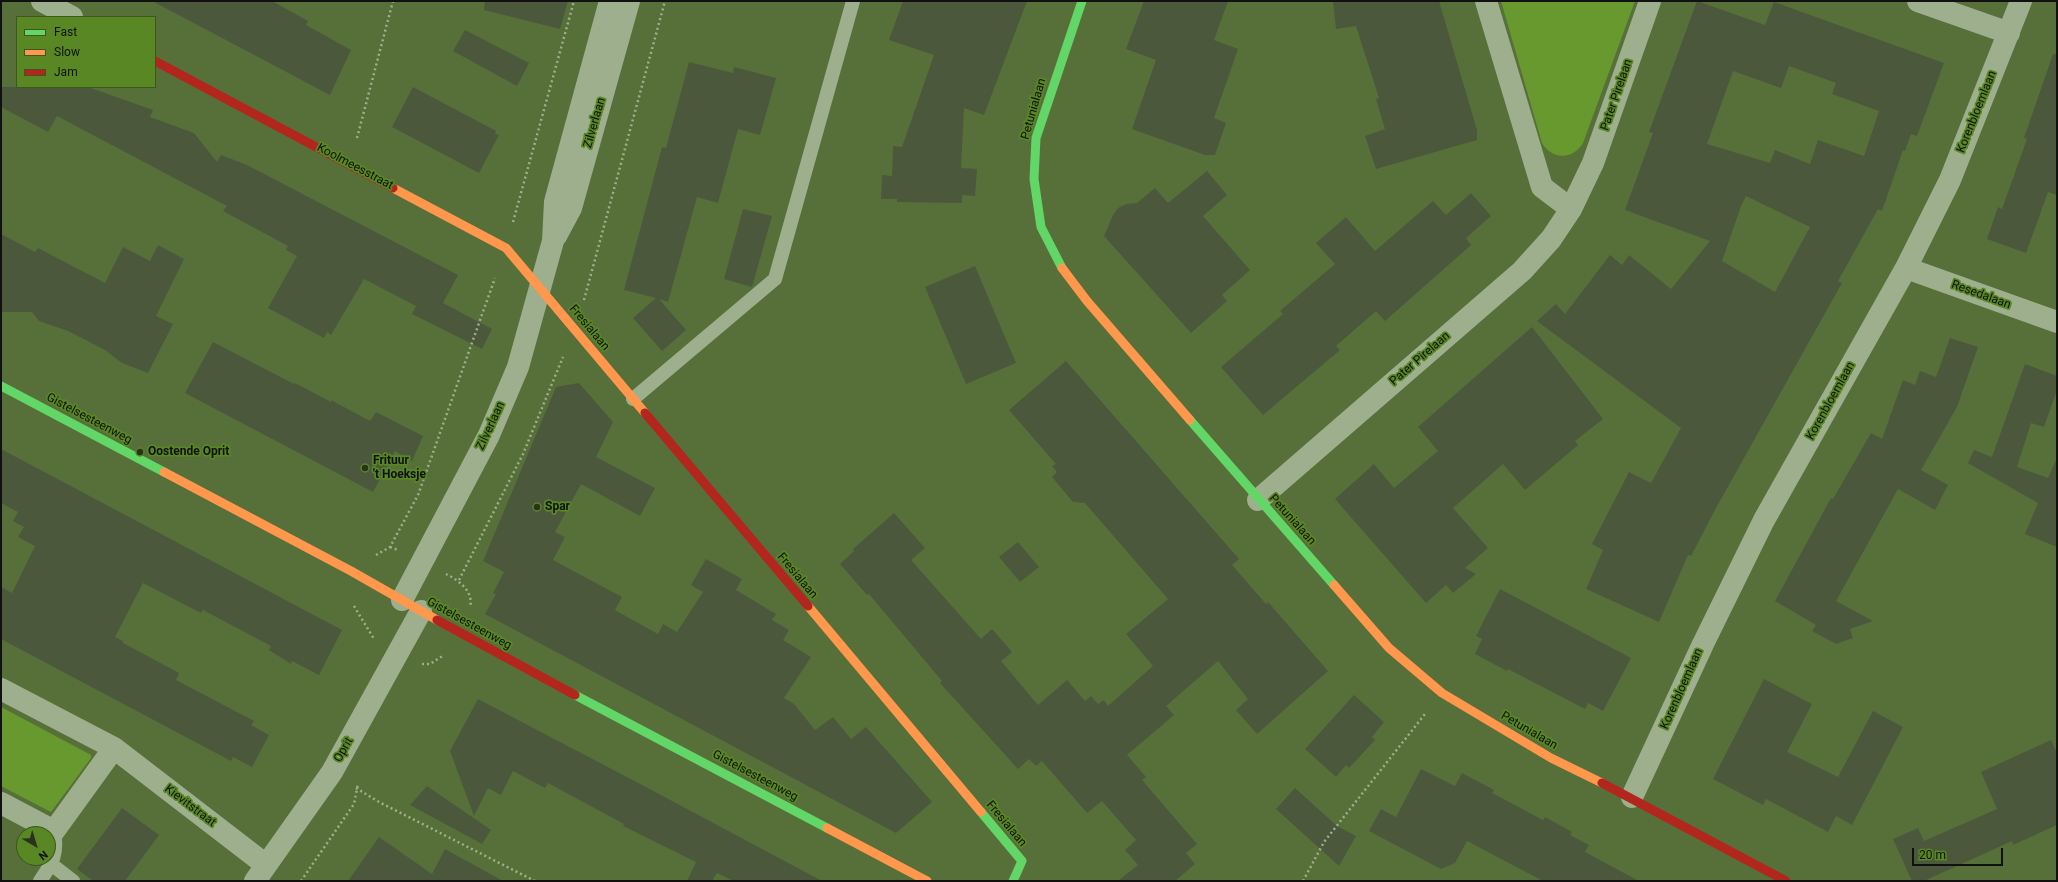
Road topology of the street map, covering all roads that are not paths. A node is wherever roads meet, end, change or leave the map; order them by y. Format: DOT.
graph roads {
  1 [pos="42,1"];
  2 [pos="610,1"];
  3 [pos="629,1"];
  4 [pos="853,1"];
  5 [pos="1082,1"];
  6 [pos="1486,1"];
  7 [pos="1650,1"];
  8 [pos="1918,1"];
  9 [pos="2021,1"];
  10 [pos="70,16"];
  11 [pos="2010,33"];
  12 [pos="156,62"];
  13 [pos="1571,209"];
  14 [pos="554,241"];
  15 [pos="1906,268"];
  16 [pos="540,290"];
  17 [pos="2057,322"];
  18 [pos="1,386"];
  19 [pos="632,399"];
  20 [pos="1258,500"];
  21 [pos="411,606"];
  22 [pos="1,689"];
  23 [pos="114,748"];
  24 [pos="1632,798"];
  25 [pos="1,802"];
  26 [pos="45,826"];
  27 [pos="56,828"];
  28 [pos="50,866"];
  29 [pos="54,866"];
  30 [pos="260,873"];
  31 [pos="40,881"];
  32 [pos="73,881"];
  33 [pos="927,881"];
  34 [pos="1013,881"];
  35 [pos="1786,881"];
  1 -- 10 [label="street"];
  2 -- 14 [label="street, Zilverlaan"];
  3 -- 14 [label="street, Zilverlaan"];
  4 -- 19 [label="lane"];
  5 -- 20 [label="street, Petunialaan"];
  6 -- 13 [label="street"];
  7 -- 13 [label="street, Pater Pirelaan"];
  8 -- 11 [label="street"];
  9 -- 11 [label="street, Korenbloemlaan"];
  11 -- 15 [label="street, Korenbloemlaan"];
  12 -- 16 [label="street, Koolmeesstraat"];
  13 -- 20 [label="street, Pater Pirelaan"];
  14 -- 16 [label="street, Zilverlaan"];
  15 -- 17 [label="street, Resedalaan"];
  15 -- 24 [label="street, Korenbloemlaan"];
  16 -- 19 [label="street, Fresialaan"];
  16 -- 21 [label="street, Zilverlaan"];
  18 -- 21 [label="street, Gistelsesteenweg"];
  19 -- 34 [label="street, Fresialaan"];
  20 -- 24 [label="street, Petunialaan"];
  21 -- 30 [label="street, Oprit"];
  21 -- 33 [label="street, Gistelsesteenweg"];
  22 -- 23 [label="street, Kievitstraat"];
  23 -- 27 [label="street"];
  23 -- 30 [label="street, Kievitstraat"];
  24 -- 35 [label="street, Petunialaan"];
  25 -- 26 [label="street"];
  28 -- 31 [label="lane"];
  29 -- 32 [label="lane"];
}
